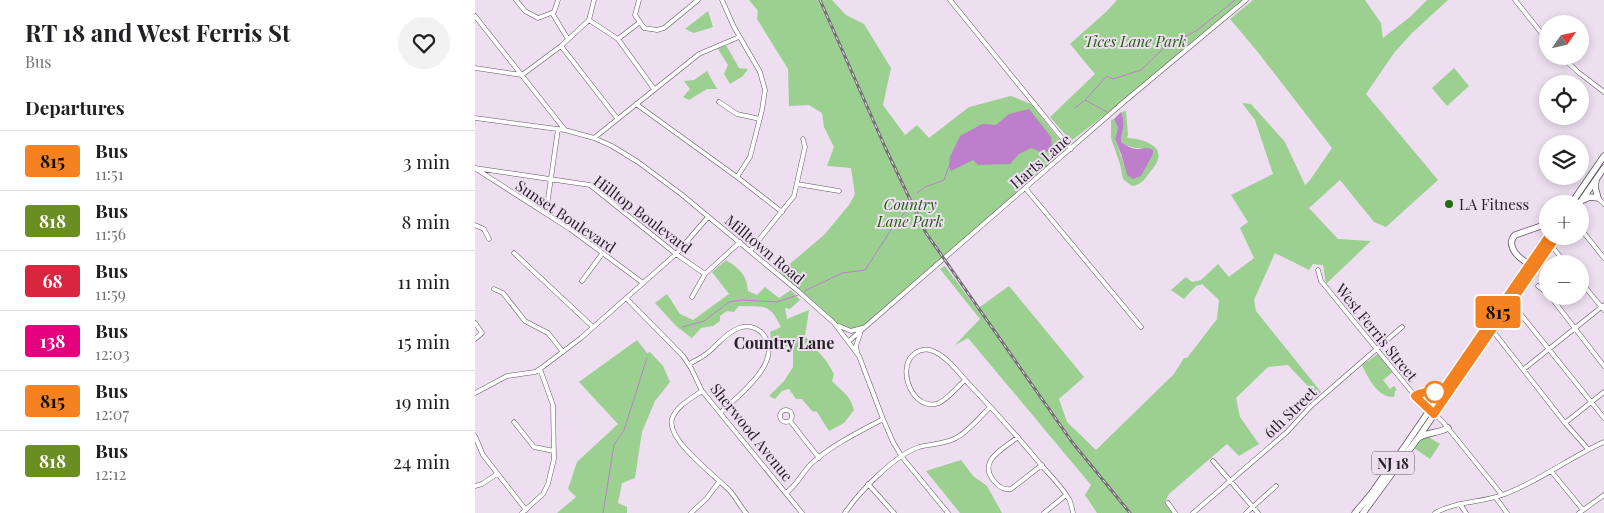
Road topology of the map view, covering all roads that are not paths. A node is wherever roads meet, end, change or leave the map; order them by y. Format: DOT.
graph roads {
  1 [pos="516,0"];
  2 [pos="558,0"];
  3 [pos="594,0"];
  4 [pos="639,0"];
  5 [pos="698,0"];
  6 [pos="721,0"];
  7 [pos="950,0"];
  8 [pos="1246,0"];
  9 [pos="1515,0"];
  10 [pos="552,13"];
  11 [pos="475,16"];
  12 [pos="589,20"];
  13 [pos="640,22"];
  14 [pos="1539,30"];
  15 [pos="739,37"];
  16 [pos="568,38"];
  17 [pos="618,39"];
  18 [pos="561,46"];
  19 [pos="1570,65"];
  20 [pos="475,68"];
  21 [pos="522,75"];
  22 [pos="654,89"];
  23 [pos="1604,92"];
  24 [pos="719,102"];
  25 [pos="636,104"];
  26 [pos="475,118"];
  27 [pos="617,118"];
  28 [pos="760,119"];
  29 [pos="558,129"];
  30 [pos="565,130"];
  31 [pos="594,138"];
  32 [pos="803,139"];
  33 [pos="1071,149"];
  34 [pos="1604,156"];
  35 [pos="475,168"];
  36 [pos="1604,168"];
  37 [pos="495,170"];
  38 [pos="737,177"];
  39 [pos="550,178"];
  40 [pos="492,179"];
  41 [pos="1596,180"];
  42 [pos="797,184"];
  43 [pos="1026,189"];
  44 [pos="839,191"];
  45 [pos="1577,195"];
  46 [pos="1586,195"];
  47 [pos="1589,198"];
  48 [pos="1598,198"];
  49 [pos="1604,204"];
  50 [pos="782,212"];
  51 [pos="546,213"];
  52 [pos="708,217"];
  53 [pos="475,225"];
  54 [pos="1539,227"];
  55 [pos="489,239"];
  56 [pos="1589,239"];
  57 [pos="740,242"];
  58 [pos="1544,245"];
  59 [pos="1551,245"];
  60 [pos="750,251"];
  61 [pos="514,253"];
  62 [pos="602,254"];
  63 [pos="676,254"];
  64 [pos="1559,255"];
  65 [pos="1604,258"];
  66 [pos="1533,266"];
  67 [pos="1318,270"];
  68 [pos="705,274"];
  69 [pos="582,282"];
  70 [pos="643,283"];
  71 [pos="494,290"];
  72 [pos="1589,291"];
  73 [pos="692,297"];
  74 [pos="626,298"];
  75 [pos="1511,302"];
  76 [pos="1557,305"];
  77 [pos="1603,307"];
  78 [pos="475,323"];
  79 [pos="834,324"];
  80 [pos="869,325"];
  81 [pos="593,327"];
  82 [pos="1141,327"];
  83 [pos="1402,327"];
  84 [pos="1575,328"];
  85 [pos="1492,330"];
  86 [pos="861,332"];
  87 [pos="475,339"];
  88 [pos="849,341"];
  89 [pos="1377,349"];
  90 [pos="1549,349"];
  91 [pos="563,352"];
  92 [pos="859,356"];
  93 [pos="689,364"];
  94 [pos="1604,366"];
  95 [pos="540,369"];
  96 [pos="1524,369"];
  97 [pos="965,380"];
  98 [pos="1445,387"];
  99 [pos="702,391"];
  100 [pos="1604,392"];
  101 [pos="475,393"];
  102 [pos="1415,396"];
  103 [pos="1590,403"];
  104 [pos="990,407"];
  105 [pos="720,413"];
  106 [pos="1431,413"];
  107 [pos="1604,418"];
  108 [pos="883,419"];
  109 [pos="790,421"];
  110 [pos="514,422"];
  111 [pos="1565,423"];
  112 [pos="1448,428"];
  113 [pos="475,436"];
  114 [pos="1018,437"];
  115 [pos="1418,438"];
  116 [pos="1604,442"];
  117 [pos="1588,449"];
  118 [pos="554,451"];
  119 [pos="902,457"];
  120 [pos="819,458"];
  121 [pos="1213,461"];
  122 [pos="1042,466"];
  123 [pos="1551,471"];
  124 [pos="497,474"];
  125 [pos="1230,481"];
  126 [pos="719,482"];
  127 [pos="868,484"];
  128 [pos="475,486"];
  129 [pos="1276,486"];
  130 [pos="786,493"];
  131 [pos="1066,494"];
  132 [pos="1502,495"];
  133 [pos="1604,495"];
  134 [pos="1496,498"];
  135 [pos="1167,503"];
  136 [pos="1460,504"];
  137 [pos="1253,507"];
  138 [pos="524,511"];
  139 [pos="1581,512"];
  140 [pos="691,513"];
  141 [pos="746,513"];
  142 [pos="802,513"];
  143 [pos="845,513"];
  144 [pos="894,513"];
  145 [pos="948,513"];
  146 [pos="1044,513"];
  147 [pos="1073,513"];
  148 [pos="1175,513"];
  149 [pos="1193,513"];
  150 [pos="1246,513"];
  151 [pos="1258,513"];
  152 [pos="1355,513"];
  153 [pos="1363,513"];
  154 [pos="1435,513"];
  155 [pos="1466,513"];
  156 [pos="1507,513"];
  1 -- 10 [label="street"];
  2 -- 10 [label="street"];
  3 -- 12 [label="street"];
  4 -- 13 [label="street"];
  5 -- 13 [label="street"];
  6 -- 15 [label="street"];
  7 -- 33 [label="street"];
  8 -- 33 [label="street, Harts Lane"];
  9 -- 14 [label="street"];
  10 -- 16 [label="street"];
  11 -- 21 [label="street"];
  12 -- 16 [label="street"];
  12 -- 17 [label="street"];
  13 -- 17 [label="street"];
  15 -- 22 [label="street"];
  15 -- 28 [label="street"];
  16 -- 18 [label="street"];
  17 -- 22 [label="street"];
  18 -- 21 [label="street"];
  18 -- 27 [label="street"];
  19 -- 23 [label="street"];
  20 -- 21 [label="street"];
  21 -- 30 [label="street"];
  22 -- 25 [label="street"];
  24 -- 28 [label="street"];
  25 -- 27 [label="street"];
  25 -- 38 [label="street"];
  26 -- 29 [label="street, Milltown Road"];
  27 -- 31 [label="street"];
  28 -- 38 [label="street"];
  29 -- 30 [label="street, Milltown Road"];
  29 -- 39 [label="street"];
  30 -- 31 [label="street, Milltown Road"];
  31 -- 52 [label="street, Milltown Road"];
  32 -- 42 [label="street"];
  33 -- 43 [label="street, Harts Lane"];
  34 -- 45 [label="highway"];
  35 -- 37 [label="street, Hilltop Boulevard"];
  35 -- 40 [label="street, Sunset Boulevard"];
  36 -- 41 [label="highway"];
  37 -- 39 [label="street, Hilltop Boulevard"];
  37 -- 40 [label="street"];
  38 -- 50 [label="street"];
  39 -- 51 [label="street"];
  39 -- 63 [label="street, Hilltop Boulevard"];
  40 -- 51 [label="street, Sunset Boulevard"];
  41 -- 46 [label="highway"];
  41 -- 48 [label="highway"];
  42 -- 44 [label="street"];
  42 -- 50 [label="street"];
  43 -- 80 [label="street, Harts Lane"];
  43 -- 82 [label="street"];
  47 -- 48 [label="highway"];
  48 -- 49 [label="street"];
  50 -- 60 [label="street"];
  51 -- 62 [label="street, Sunset Boulevard"];
  52 -- 57 [label="street, Milltown Road"];
  52 -- 63 [label="street"];
  53 -- 55 [label="street"];
  54 -- 66 [label="highway"];
  56 -- 65 [label="street"];
  57 -- 60 [label="street, Milltown Road"];
  57 -- 68 [label="street"];
  58 -- 66 [label="highway, NJ 18"];
  59 -- 64 [label="street"];
  59 -- 66 [label="highway, NJ 18"];
  60 -- 79 [label="street, Milltown Road"];
  61 -- 81 [label="street"];
  62 -- 69 [label="street"];
  62 -- 70 [label="street, Sunset Boulevard"];
  63 -- 68 [label="street, Hilltop Boulevard"];
  63 -- 70 [label="street"];
  66 -- 75 [label="highway, NJ 18"];
  66 -- 98 [label="highway, NJ 18"];
  67 -- 89 [label="street, West Ferris Street"];
  68 -- 73 [label="street"];
  70 -- 74 [label="street"];
  71 -- 91 [label="street"];
  72 -- 77 [label="street"];
  74 -- 81 [label="street"];
  74 -- 93 [label="street, Sherwood Avenue"];
  75 -- 85 [label="highway, NJ 18"];
  75 -- 90 [label="street"];
  76 -- 84 [label="street"];
  77 -- 84 [label="street"];
  78 -- 87 [label="street"];
  79 -- 80 [label="street"];
  79 -- 88 [label="street, Milltown Road"];
  80 -- 86 [label="street, Harts Lane"];
  81 -- 91 [label="street"];
  83 -- 89 [label="street, 6th Street"];
  84 -- 90 [label="street"];
  84 -- 94 [label="street"];
  85 -- 96 [label="street"];
  85 -- 106 [label="highway, NJ 18"];
  86 -- 88 [label="street, Harts Lane"];
  86 -- 92 [label="street"];
  88 -- 92 [label="street, Milltown Road"];
  89 -- 102 [label="street, West Ferris Street"];
  89 -- 125 [label="street, 6th Street"];
  90 -- 96 [label="street"];
  90 -- 103 [label="street"];
  91 -- 95 [label="street"];
  92 -- 108 [label="street, Milltown Road"];
  93 -- 99 [label="street, Sherwood Avenue"];
  93 -- 105 [label="street"];
  95 -- 101 [label="street"];
  95 -- 118 [label="street"];
  96 -- 111 [label="street"];
  97 -- 97 [label="street"];
  97 -- 104 [label="street"];
  98 -- 102 [label="highway"];
  98 -- 106 [label="highway, NJ 18"];
  99 -- 105 [label="street, Sherwood Avenue"];
  99 -- 126 [label="street"];
  100 -- 103 [label="street"];
  102 -- 106 [label="street, West Ferris Street"];
  103 -- 107 [label="street"];
  103 -- 111 [label="street"];
  104 -- 114 [label="street"];
  104 -- 119 [label="street"];
  105 -- 130 [label="street, Sherwood Avenue"];
  106 -- 112 [label="street, West Ferris Street"];
  106 -- 115 [label="highway, NJ 18"];
  106 -- 152 [label="highway, NJ 18"];
  108 -- 119 [label="street, Milltown Road"];
  108 -- 120 [label="street"];
  109 -- 120 [label="street"];
  110 -- 118 [label="street"];
  111 -- 117 [label="street"];
  112 -- 115 [label="highway"];
  112 -- 132 [label="street, West Ferris Street"];
  113 -- 124 [label="street"];
  114 -- 122 [label="street"];
  114 -- 122 [label="street"];
  115 -- 153 [label="highway, NJ 18"];
  116 -- 117 [label="street"];
  117 -- 123 [label="street"];
  118 -- 138 [label="street"];
  119 -- 127 [label="street"];
  119 -- 145 [label="street, Milltown Road"];
  120 -- 130 [label="street"];
  121 -- 125 [label="street"];
  122 -- 131 [label="street"];
  123 -- 132 [label="street"];
  123 -- 139 [label="street"];
  124 -- 128 [label="street"];
  124 -- 138 [label="street"];
  125 -- 137 [label="street"];
  125 -- 149 [label="street, 6th Street"];
  126 -- 140 [label="street"];
  126 -- 141 [label="street"];
  127 -- 143 [label="street"];
  127 -- 144 [label="street"];
  129 -- 137 [label="street"];
  130 -- 142 [label="street, Sherwood Avenue"];
  131 -- 146 [label="street"];
  131 -- 147 [label="street"];
  132 -- 134 [label="street"];
  133 -- 139 [label="street"];
  134 -- 136 [label="street"];
  134 -- 156 [label="street"];
  135 -- 148 [label="street"];
  136 -- 154 [label="street"];
  136 -- 155 [label="street"];
  137 -- 150 [label="street"];
  137 -- 151 [label="street"];
}
